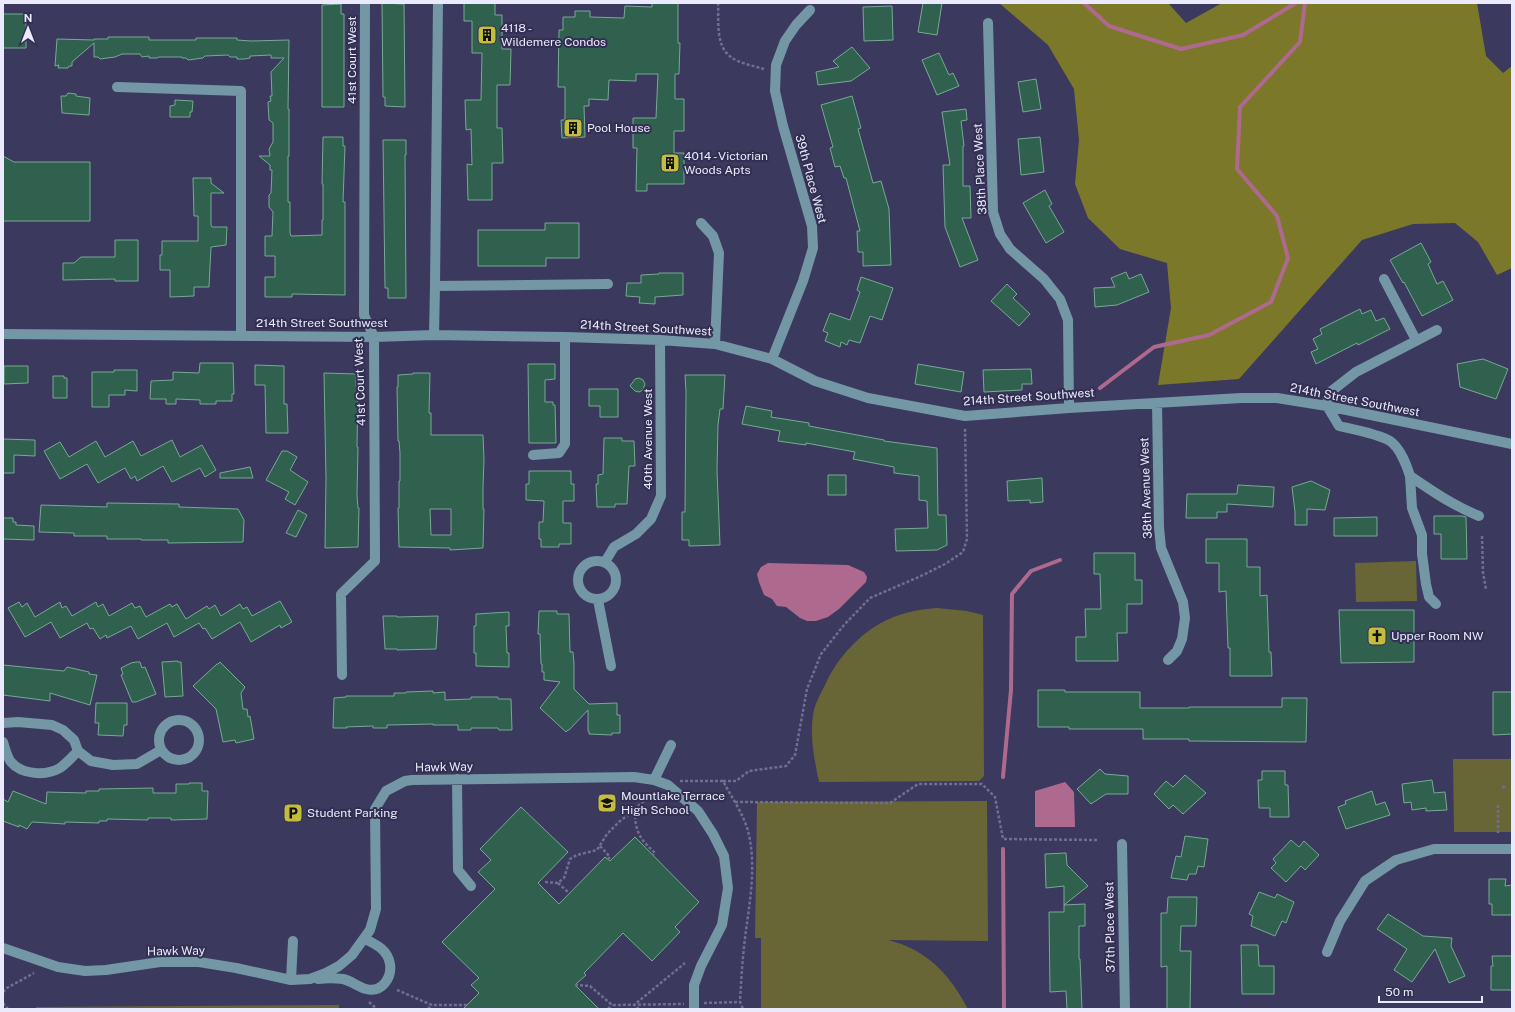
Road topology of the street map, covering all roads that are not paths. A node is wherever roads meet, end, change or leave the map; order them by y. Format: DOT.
graph roads {
  1 [pos="365,3"];
  2 [pos="438,3"];
  3 [pos="810,10"];
  4 [pos="988,23"];
  5 [pos="117,87"];
  6 [pos="701,222"];
  7 [pos="1384,279"];
  8 [pos="608,284"];
  9 [pos="435,286"];
  10 [pos="1437,330"];
  11 [pos="3,334"];
  12 [pos="434,335"];
  13 [pos="241,336"];
  14 [pos="374,336"];
  15 [pos="565,336"];
  16 [pos="660,340"];
  17 [pos="1416,340"];
  18 [pos="715,344"];
  19 [pos="772,359"];
  20 [pos="1157,403"];
  21 [pos="1327,406"];
  22 [pos="1069,408"];
  23 [pos="1512,444"];
  24 [pos="533,455"];
  25 [pos="1410,476"];
  26 [pos="1479,516"];
  27 [pos="605,562"];
  28 [pos="598,600"];
  29 [pos="1436,604"];
  30 [pos="1168,660"];
  31 [pos="611,666"];
  32 [pos="342,676"];
  33 [pos="3,723"];
  34 [pos="3,742"];
  35 [pos="671,745"];
  36 [pos="161,750"];
  37 [pos="78,751"];
  38 [pos="456,779"];
  39 [pos="654,780"];
  40 [pos="1122,844"];
  41 [pos="1512,849"];
  42 [pos="471,886"];
  43 [pos="365,939"];
  44 [pos="293,941"];
  45 [pos="3,948"];
  46 [pos="1327,952"];
  47 [pos="310,979"];
  48 [pos="291,980"];
  49 [pos="693,1006"];
  50 [pos="1125,1009"];
  1 -- 14 [label="street, 41st Court West"];
  2 -- 9 [label="street"];
  3 -- 19 [label="street, 39th Place West"];
  4 -- 22 [label="street, 38th Place West"];
  5 -- 13 [label="street"];
  6 -- 18 [label="street"];
  7 -- 17 [label="street"];
  8 -- 9 [label="street"];
  9 -- 12 [label="street"];
  10 -- 17 [label="street"];
  11 -- 13 [label="street, 214th Street Southwest"];
  12 -- 14 [label="street, 214th Street Southwest"];
  12 -- 15 [label="street, 214th Street Southwest"];
  13 -- 14 [label="street, 214th Street Southwest"];
  14 -- 32 [label="street, 41st Court West"];
  15 -- 16 [label="street, 214th Street Southwest"];
  15 -- 24 [label="street"];
  16 -- 18 [label="street, 214th Street Southwest"];
  16 -- 27 [label="street, 40th Avenue West"];
  17 -- 21 [label="street"];
  18 -- 19 [label="street, 214th Street Southwest"];
  19 -- 22 [label="street, 214th Street Southwest"];
  20 -- 21 [label="street, 214th Street Southwest"];
  20 -- 22 [label="street, 214th Street Southwest"];
  20 -- 30 [label="street, 38th Avenue West"];
  21 -- 23 [label="street, 214th Street Southwest"];
  21 -- 25 [label="street"];
  25 -- 26 [label="street"];
  25 -- 29 [label="street"];
  27 -- 28 [label="street"];
  27 -- 28 [label="street"];
  28 -- 31 [label="street"];
  33 -- 37 [label="street"];
  34 -- 37 [label="street"];
  35 -- 39 [label="street"];
  36 -- 36 [label="street"];
  36 -- 37 [label="street"];
  38 -- 39 [label="street, Hawk Way"];
  38 -- 42 [label="street"];
  38 -- 43 [label="street, Hawk Way"];
  39 -- 49 [label="street, Hawk Way"];
  40 -- 50 [label="street, 37th Place West"];
  41 -- 46 [label="street"];
  43 -- 47 [label="street, Hawk Way"];
  43 -- 47 [label="street"];
  44 -- 48 [label="street"];
  45 -- 48 [label="street, Hawk Way"];
  47 -- 48 [label="street, Hawk Way"];
}
